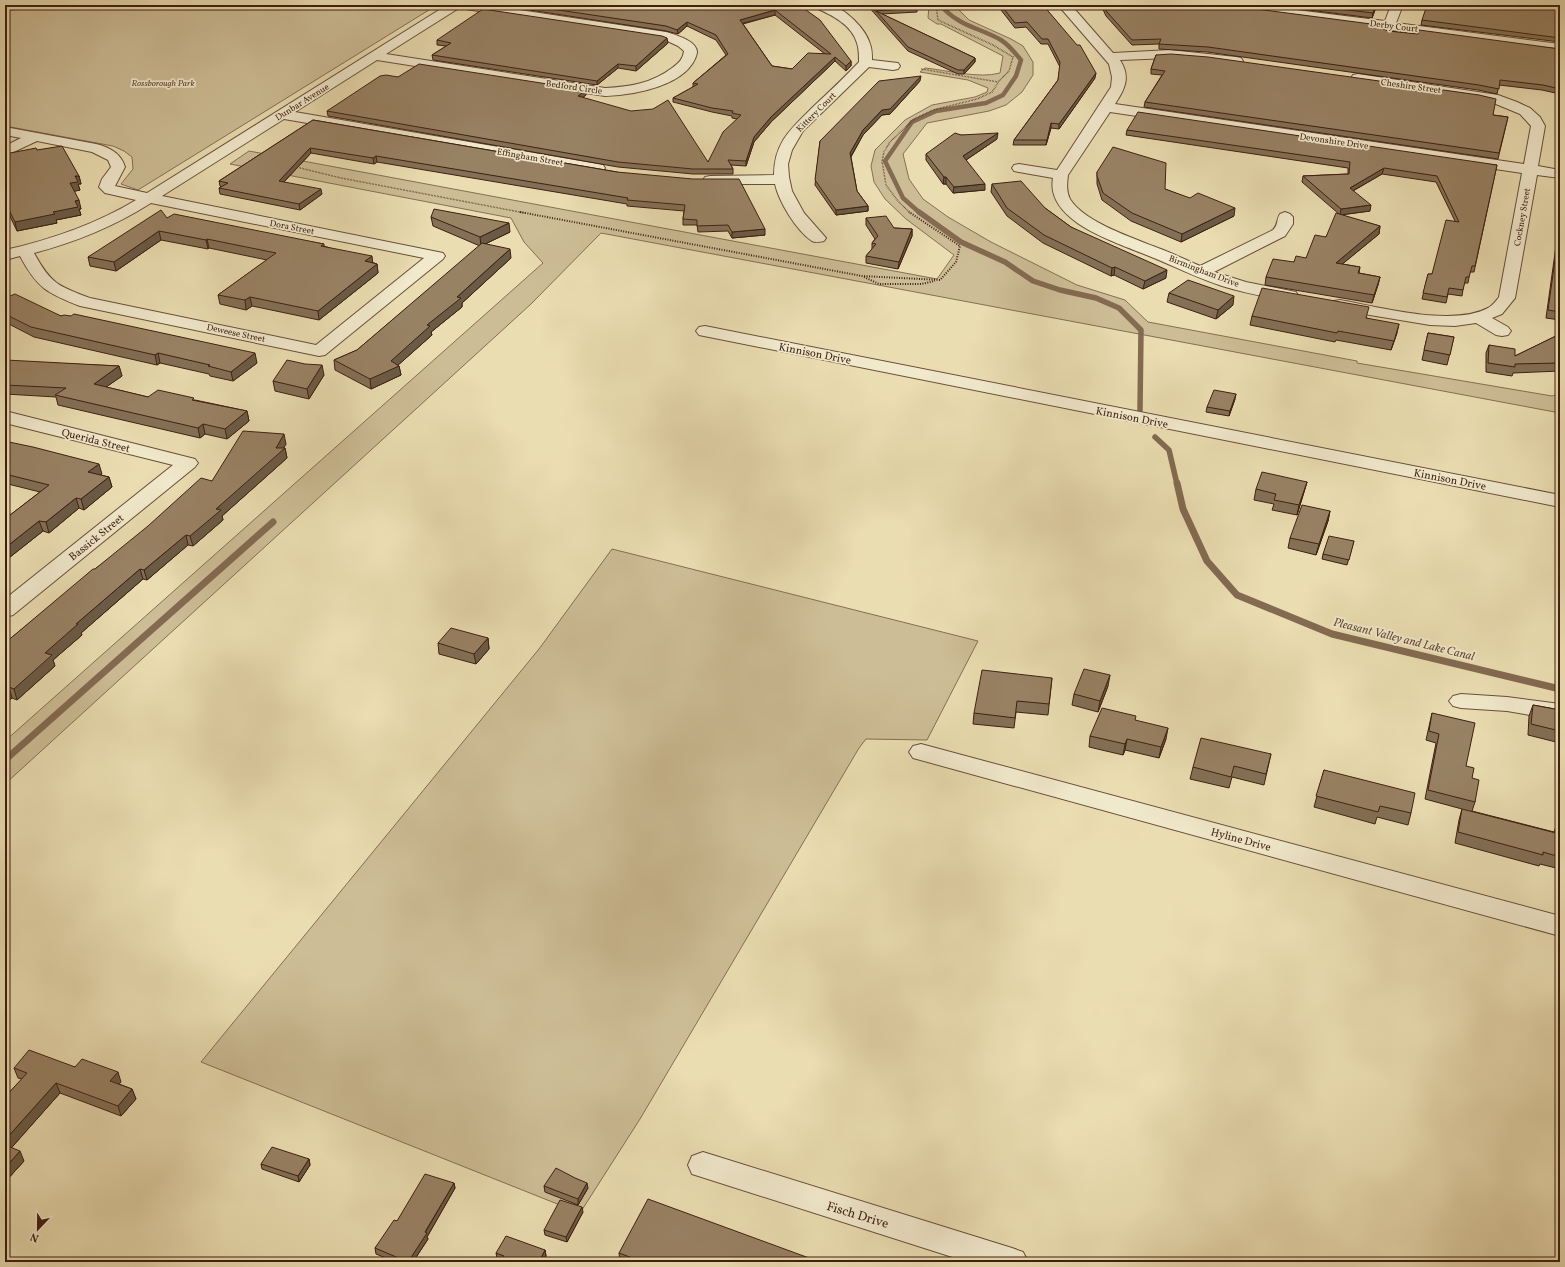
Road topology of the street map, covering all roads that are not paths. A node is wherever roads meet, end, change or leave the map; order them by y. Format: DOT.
graph roads {
  1 [pos="455,5"];
  2 [pos="462,5"];
  3 [pos="1064,5"];
  4 [pos="1229,5"];
  5 [pos="1398,5"];
  6 [pos="824,6"];
  7 [pos="1389,26"];
  8 [pos="1560,48"];
  9 [pos="375,56"];
  10 [pos="1110,57"];
  11 [pos="866,63"];
  12 [pos="1246,63"];
  13 [pos="893,66"];
  14 [pos="1346,77"];
  15 [pos="1538,105"];
  16 [pos="1107,107"];
  17 [pos="1520,108"];
  18 [pos="282,114"];
  19 [pos="5,131"];
  20 [pos="35,137"];
  21 [pos="5,152"];
  22 [pos="1019,168"];
  23 [pos="1531,170"];
  24 [pos="610,171"];
  25 [pos="1560,174"];
  26 [pos="1062,175"];
  27 [pos="693,179"];
  28 [pos="781,179"];
  29 [pos="148,198"];
  30 [pos="1285,217"];
  31 [pos="818,238"];
  32 [pos="25,250"];
  33 [pos="5,255"];
  34 [pos="437,256"];
  35 [pos="1200,272"];
  36 [pos="1304,298"];
  37 [pos="1328,302"];
  38 [pos="1479,318"];
  39 [pos="705,331"];
  40 [pos="1502,331"];
  41 [pos="5,417"];
  42 [pos="188,463"];
  43 [pos="1560,501"];
  44 [pos="5,610"];
  45 [pos="1461,701"];
  46 [pos="1560,712"];
  47 [pos="921,752"];
  48 [pos="1560,926"];
  49 [pos="703,1165"];
  50 [pos="1012,1262"];
  1 -- 9 [label="street, Dunbar Avenue"];
  2 -- 9 [label="street, Bedford Circle"];
  3 -- 10 [label="street, Birmingham Drive"];
  4 -- 7 [label="street, Derby Court"];
  5 -- 7 [label="street"];
  6 -- 11 [label="street"];
  7 -- 8 [label="street, Derby Court"];
  9 -- 18 [label="street, Dunbar Avenue"];
  10 -- 12 [label="street"];
  10 -- 16 [label="street, Birmingham Drive"];
  11 -- 13 [label="street"];
  11 -- 28 [label="street, Kittery Court"];
  14 -- 17 [label="street, Cheshire Street"];
  15 -- 17 [label="street"];
  16 -- 23 [label="street, Devonshire Drive"];
  16 -- 26 [label="street, Birmingham Drive"];
  17 -- 23 [label="street, Cockney Street"];
  18 -- 24 [label="street, Effingham Street"];
  18 -- 29 [label="street, Dunbar Avenue"];
  19 -- 20 [label="street"];
  20 -- 21 [label="street"];
  20 -- 29 [label="street"];
  22 -- 26 [label="street"];
  23 -- 25 [label="street, Devonshire Drive"];
  23 -- 38 [label="street, Cockney Street"];
  26 -- 35 [label="street, Birmingham Drive"];
  27 -- 28 [label="street"];
  28 -- 31 [label="street, Kittery Court"];
  29 -- 32 [label="street, Dunbar Avenue"];
  29 -- 34 [label="street, Dora Street"];
  30 -- 35 [label="street"];
  32 -- 33 [label="street, Dunbar Avenue"];
  32 -- 34 [label="street, Deweese Street"];
  35 -- 36 [label="street, Birmingham Drive"];
  37 -- 38 [label="street"];
  38 -- 40 [label="street"];
  39 -- 43 [label="street, Kinnison Drive"];
  41 -- 42 [label="street, Querida Street"];
  42 -- 44 [label="street, Bassick Street"];
  45 -- 46 [label="street"];
  47 -- 48 [label="street, Hyline Drive"];
  49 -- 50 [label="street, Fisch Drive"];
}
